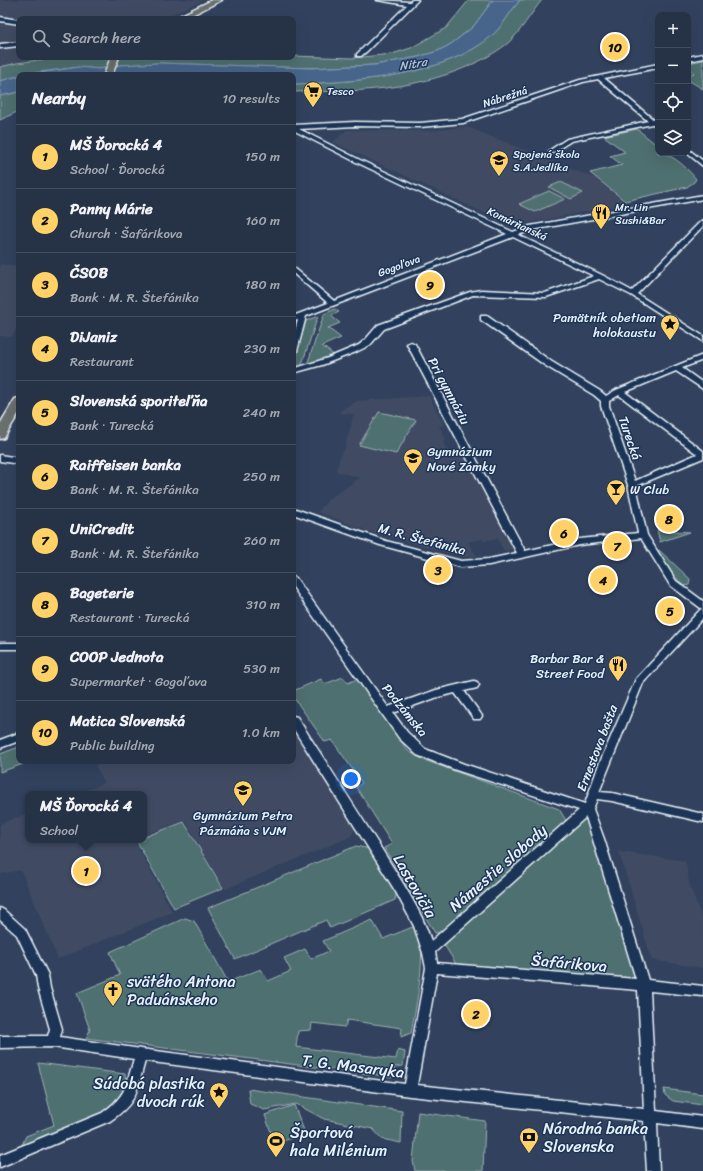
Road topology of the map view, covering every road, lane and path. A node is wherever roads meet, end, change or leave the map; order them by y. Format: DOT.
graph roads {
  1 [pos="218,0"];
  2 [pos="380,0"];
  3 [pos="413,2"];
  4 [pos="183,16"];
  5 [pos="0,18"];
  6 [pos="16,21"];
  7 [pos="16,44"];
  8 [pos="0,46"];
  9 [pos="359,55"];
  10 [pos="703,56"];
  11 [pos="691,58"];
  12 [pos="113,60"];
  13 [pos="655,67"];
  14 [pos="109,72"];
  15 [pos="600,78"];
  16 [pos="655,123"];
  17 [pos="355,124"];
  18 [pos="655,124"];
  19 [pos="328,125"];
  20 [pos="296,126"];
  21 [pos="296,126"];
  22 [pos="296,128"];
  23 [pos="296,136"];
  24 [pos="316,140"];
  25 [pos="552,151"];
  26 [pos="691,154"];
  27 [pos="703,164"];
  28 [pos="703,198"];
  29 [pos="703,222"];
  30 [pos="495,226"];
  31 [pos="530,228"];
  32 [pos="513,235"];
  33 [pos="497,241"];
  34 [pos="535,245"];
  35 [pos="296,272"];
  36 [pos="600,276"];
  37 [pos="633,294"];
  38 [pos="332,303"];
  39 [pos="302,315"];
  40 [pos="296,318"];
  41 [pos="484,318"];
  42 [pos="701,337"];
  43 [pos="296,339"];
  44 [pos="411,344"];
  45 [pos="703,346"];
  46 [pos="703,351"];
  47 [pos="700,359"];
  48 [pos="677,368"];
  49 [pos="296,370"];
  50 [pos="703,386"];
  51 [pos="619,392"];
  52 [pos="605,400"];
  53 [pos="16,407"];
  54 [pos="0,435"];
  55 [pos="703,455"];
  56 [pos="0,458"];
  57 [pos="16,461"];
  58 [pos="632,485"];
  59 [pos="296,512"];
  60 [pos="643,535"];
  61 [pos="523,555"];
  62 [pos="296,584"];
  63 [pos="703,606"];
  64 [pos="703,612"];
  65 [pos="0,646"];
  66 [pos="16,646"];
  67 [pos="474,686"];
  68 [pos="457,689"];
  69 [pos="386,712"];
  70 [pos="477,716"];
  71 [pos="296,725"];
  72 [pos="16,738"];
  73 [pos="0,744"];
  74 [pos="593,796"];
  75 [pos="588,809"];
  76 [pos="703,818"];
  77 [pos="0,913"];
  78 [pos="429,950"];
  79 [pos="432,968"];
  80 [pos="644,985"];
  81 [pos="703,991"];
  82 [pos="53,1041"];
  83 [pos="0,1042"];
  84 [pos="141,1055"];
  85 [pos="410,1090"];
  86 [pos="650,1116"];
  87 [pos="703,1124"];
  88 [pos="0,1161"];
  89 [pos="653,1171"];
  1 -- 4 [label="main road"];
  2 -- 3 [label="street"];
  3 -- 9 [label="street"];
  5 -- 6 [label="street"];
  7 -- 8 [label="street"];
  10 -- 11 [label="street"];
  12 -- 14 [label="main road"];
  13 -- 15 [label="street, Nábrežná"];
  15 -- 16 [label="street"];
  15 -- 17 [label="street, Nábrežná"];
  17 -- 19 [label="street, Nábrežná"];
  17 -- 20 [label="street, Nábrežná"];
  18 -- 25 [label="street"];
  19 -- 21 [label="street, Nábrežná"];
  19 -- 24 [label="street"];
  22 -- 24 [label="street, Komárňanská"];
  23 -- 24 [label="street, Komárňanská"];
  24 -- 30 [label="street, Komárňanská"];
  26 -- 27 [label="street"];
  28 -- 31 [label="street"];
  29 -- 37 [label="street"];
  30 -- 31 [label="street"];
  30 -- 32 [label="street, Komárňanská"];
  30 -- 33 [label="street"];
  31 -- 32 [label="street, Gogoľova"];
  31 -- 34 [label="street"];
  32 -- 33 [label="street, Gogoľova"];
  32 -- 34 [label="street, Komárňanská"];
  33 -- 34 [label="street"];
  33 -- 38 [label="street, Gogoľova"];
  34 -- 36 [label="street, Komárňanská"];
  35 -- 38 [label="street"];
  36 -- 37 [label="street, Komárňanská"];
  36 -- 49 [label="street"];
  37 -- 42 [label="street, Komárňanská"];
  38 -- 39 [label="street, Gogoľova"];
  39 -- 40 [label="street, Gogoľova"];
  39 -- 43 [label="street"];
  41 -- 52 [label="street"];
  42 -- 45 [label="street"];
  44 -- 61 [label="street, Pri gymnáziu"];
  46 -- 47 [label="street"];
  47 -- 48 [label="street"];
  48 -- 50 [label="street"];
  48 -- 51 [label="street"];
  51 -- 52 [label="street"];
  51 -- 55 [label="street"];
  52 -- 58 [label="street, Turecká"];
  53 -- 54 [label="main road"];
  55 -- 58 [label="street"];
  56 -- 57 [label="street"];
  58 -- 60 [label="street, Turecká"];
  59 -- 61 [label="street, M. R. Štefánika"];
  60 -- 61 [label="street, M. R. Štefánika"];
  60 -- 63 [label="street, Turecká"];
  62 -- 69 [label="street, Podzámska"];
  64 -- 74 [label="street, Ernestova bašta"];
  65 -- 66 [label="street"];
  67 -- 68 [label="street"];
  68 -- 69 [label="street"];
  68 -- 70 [label="street"];
  69 -- 75 [label="street, Podzámska"];
  71 -- 78 [label="street, Lastovičia"];
  72 -- 73 [label="street"];
  74 -- 75 [label="street, Ernestova bašta"];
  74 -- 76 [label="street"];
  75 -- 78 [label="street, Námestie slobody"];
  75 -- 80 [label="street, Ernestova bašta"];
  77 -- 82 [label="street"];
  78 -- 79 [label="street, Lastovičia"];
  79 -- 80 [label="street, Šafárikova"];
  79 -- 85 [label="street, Lastovičia"];
  80 -- 81 [label="street, Šafárikova"];
  80 -- 86 [label="street, Ernestova bašta"];
  82 -- 83 [label="street, T. G. Masaryka"];
  82 -- 84 [label="street, T. G. Masaryka"];
  84 -- 85 [label="street, T. G. Masaryka"];
  84 -- 88 [label="street"];
  85 -- 86 [label="street, T. G. Masaryka"];
  86 -- 87 [label="street, T. G. Masaryka"];
  86 -- 89 [label="street, Ernestova bašta"];
}
